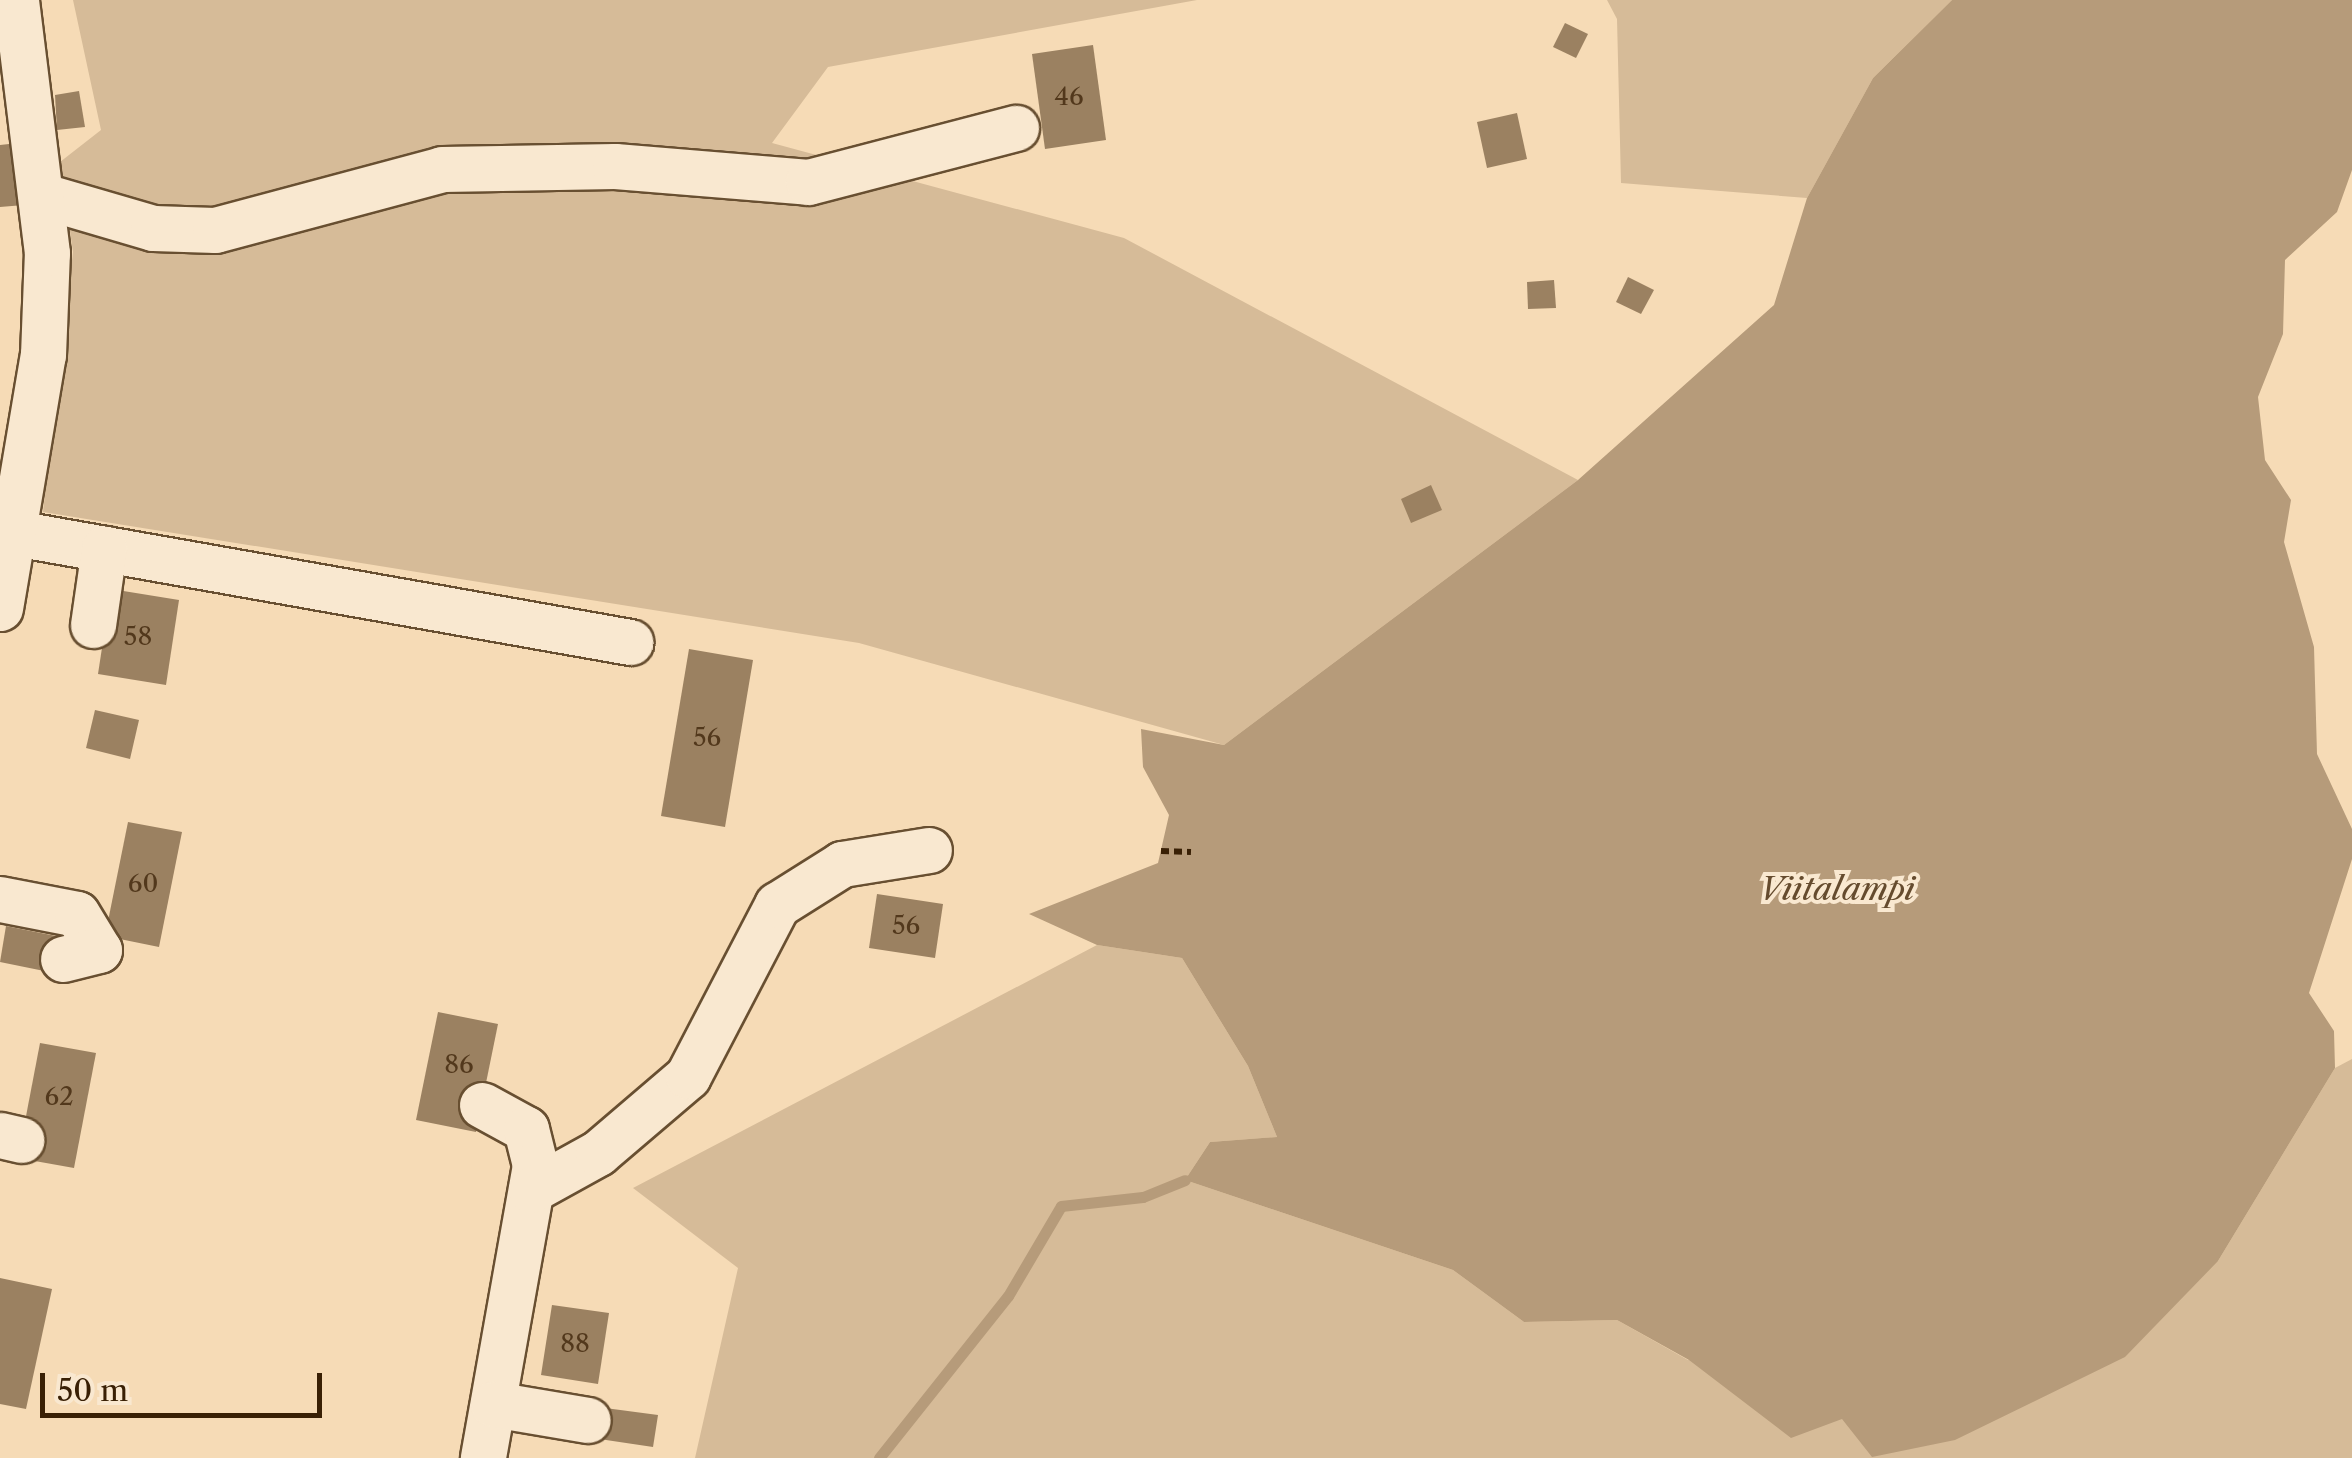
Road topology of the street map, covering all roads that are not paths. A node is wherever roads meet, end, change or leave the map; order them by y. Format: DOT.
graph roads {
  1 [pos="16,0"];
  2 [pos="10,98"];
  3 [pos="1016,128"];
  4 [pos="47,197"];
  5 [pos="17,420"];
  6 [pos="15,534"];
  7 [pos="104,550"];
  8 [pos="0,608"];
  9 [pos="93,625"];
  10 [pos="630,642"];
  11 [pos="929,850"];
  12 [pos="0,899"];
  13 [pos="62,959"];
  14 [pos="482,1106"];
  15 [pos="531,1190"];
  16 [pos="492,1404"];
  17 [pos="588,1420"];
  18 [pos="483,1458"];
  1 -- 2 [label="street"];
  2 -- 4 [label="street"];
  3 -- 4 [label="street"];
  4 -- 5 [label="street"];
  5 -- 6 [label="street"];
  6 -- 7 [label="street"];
  6 -- 8 [label="street"];
  7 -- 9 [label="street"];
  7 -- 10 [label="street"];
  11 -- 15 [label="street"];
  12 -- 13 [label="street"];
  14 -- 15 [label="street"];
  15 -- 16 [label="street"];
  16 -- 17 [label="street"];
  16 -- 18 [label="street"];
}
